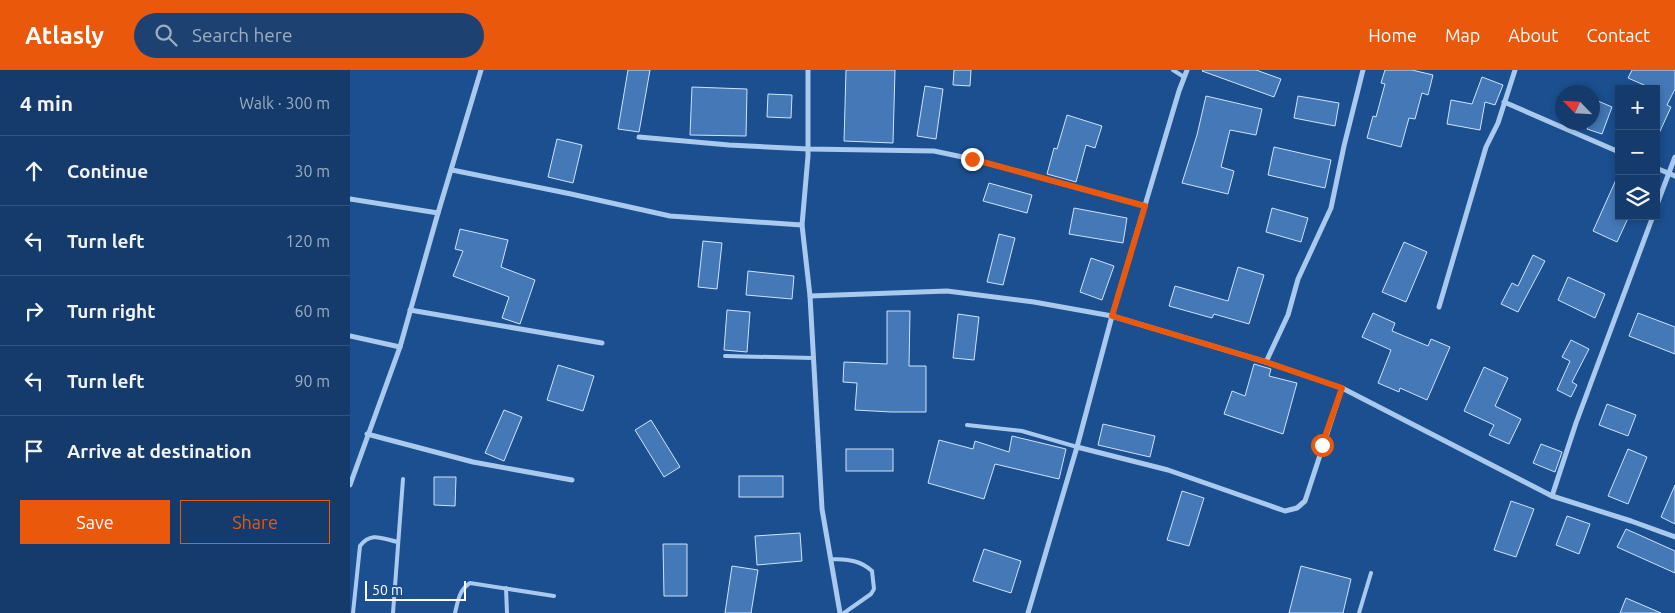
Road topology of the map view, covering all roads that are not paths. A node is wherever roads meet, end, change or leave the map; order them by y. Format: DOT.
graph roads {
  1 [pos="482,70"];
  2 [pos="808,70"];
  3 [pos="1173,70"];
  4 [pos="1187,70"];
  5 [pos="1363,70"];
  6 [pos="1515,70"];
  7 [pos="1184,77"];
  8 [pos="1504,102"];
  9 [pos="639,137"];
  10 [pos="808,148"];
  11 [pos="1615,150"];
  12 [pos="1675,157"];
  13 [pos="452,170"];
  14 [pos="1660,170"];
  15 [pos="1669,173"];
  16 [pos="1675,176"];
  17 [pos="1660,197"];
  18 [pos="350,199"];
  19 [pos="1145,206"];
  20 [pos="438,213"];
  21 [pos="1652,220"];
  22 [pos="802,225"];
  23 [pos="810,296"];
  24 [pos="1439,307"];
  25 [pos="410,310"];
  26 [pos="1112,316"];
  27 [pos="350,336"];
  28 [pos="602,343"];
  29 [pos="400,347"];
  30 [pos="725,356"];
  31 [pos="813,358"];
  32 [pos="1266,362"];
  33 [pos="1342,388"];
  34 [pos="967,425"];
  35 [pos="368,434"];
  36 [pos="1077,447"];
  37 [pos="403,479"];
  38 [pos="572,480"];
  39 [pos="350,485"];
  40 [pos="1552,496"];
  41 [pos="1675,537"];
  42 [pos="398,542"];
  43 [pos="831,559"];
  44 [pos="1371,573"];
  45 [pos="506,588"];
  46 [pos="554,596"];
  47 [pos="353,613"];
  48 [pos="394,613"];
  49 [pos="455,613"];
  50 [pos="507,613"];
  51 [pos="840,613"];
  52 [pos="844,613"];
  53 [pos="1028,613"];
  54 [pos="1360,613"];
  1 -- 13 [label="street"];
  2 -- 10 [label="street"];
  3 -- 7 [label="lane"];
  4 -- 7 [label="street"];
  5 -- 32 [label="street"];
  6 -- 8 [label="street"];
  7 -- 19 [label="street"];
  8 -- 11 [label="street"];
  8 -- 24 [label="street"];
  9 -- 10 [label="street"];
  10 -- 19 [label="street"];
  10 -- 22 [label="street"];
  12 -- 15 [label="street"];
  13 -- 20 [label="street"];
  13 -- 22 [label="street"];
  14 -- 15 [label="street"];
  15 -- 16 [label="street"];
  15 -- 17 [label="street"];
  18 -- 20 [label="street"];
  19 -- 26 [label="street"];
  20 -- 25 [label="street"];
  21 -- 40 [label="street"];
  22 -- 23 [label="street"];
  23 -- 26 [label="street"];
  23 -- 31 [label="street"];
  25 -- 28 [label="street"];
  25 -- 29 [label="street"];
  26 -- 32 [label="street"];
  26 -- 36 [label="street"];
  27 -- 29 [label="street"];
  29 -- 35 [label="street"];
  30 -- 31 [label="lane"];
  31 -- 43 [label="street"];
  32 -- 33 [label="street"];
  33 -- 36 [label="street"];
  33 -- 40 [label="street"];
  34 -- 36 [label="lane"];
  35 -- 38 [label="street"];
  35 -- 39 [label="street"];
  36 -- 53 [label="street"];
  37 -- 42 [label="lane"];
  40 -- 41 [label="street"];
  42 -- 47 [label="lane"];
  42 -- 48 [label="lane"];
  43 -- 51 [label="street"];
  43 -- 52 [label="lane"];
  44 -- 54 [label="lane"];
  45 -- 46 [label="lane"];
  45 -- 49 [label="lane"];
  45 -- 50 [label="lane"];
}
